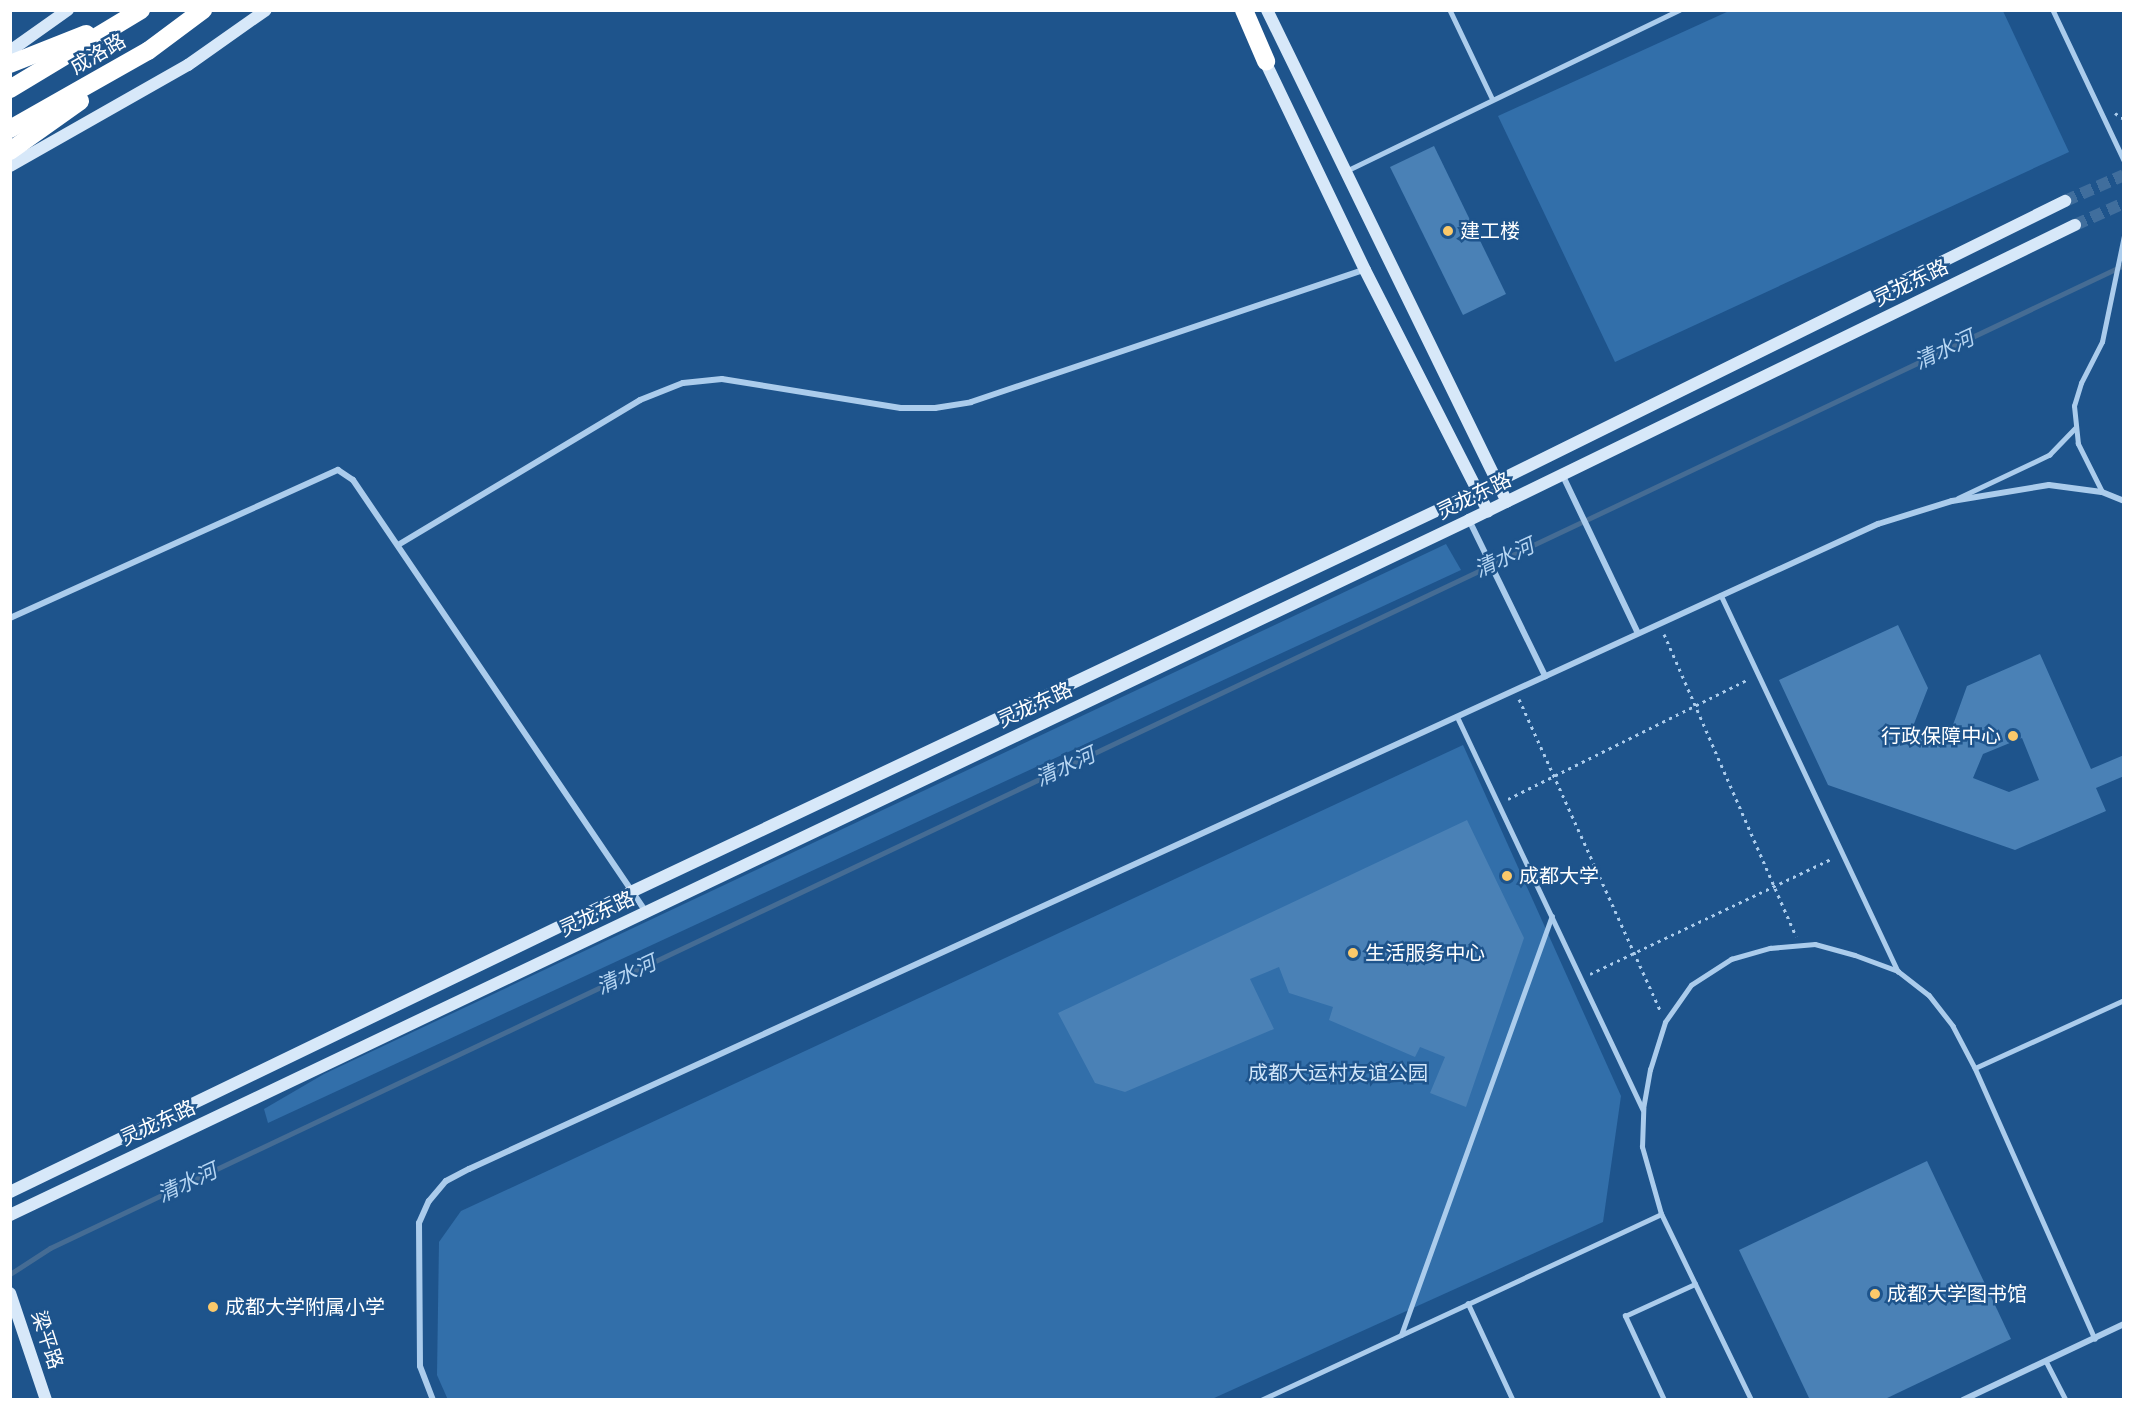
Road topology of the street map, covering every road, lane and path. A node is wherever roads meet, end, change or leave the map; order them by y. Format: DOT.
graph roads {
  1 [pos="68,10"];
  2 [pos="203,10"];
  3 [pos="266,10"];
  4 [pos="1235,10"];
  5 [pos="1244,10"];
  6 [pos="1267,10"];
  7 [pos="1450,10"];
  8 [pos="1679,10"];
  9 [pos="2053,10"];
  10 [pos="139,12"];
  11 [pos="10,51"];
  12 [pos="148,51"];
  13 [pos="1266,61"];
  14 [pos="10,64"];
  15 [pos="10,89"];
  16 [pos="1492,98"];
  17 [pos="10,129"];
  18 [pos="10,151"];
  19 [pos="2124,160"];
  20 [pos="10,166"];
  21 [pos="1345,171"];
  22 [pos="2065,201"];
  23 [pos="2075,225"];
  24 [pos="2124,236"];
  25 [pos="1365,270"];
  26 [pos="2075,428"];
  27 [pos="1562,474"];
  28 [pos="1497,481"];
  29 [pos="1478,491"];
  30 [pos="2102,492"];
  31 [pos="1952,501"];
  32 [pos="2124,501"];
  33 [pos="1507,502"];
  34 [pos="1488,511"];
  35 [pos="1469,520"];
  36 [pos="398,545"];
  37 [pos="1721,595"];
  38 [pos="10,618"];
  39 [pos="1660,623"];
  40 [pos="1638,633"];
  41 [pos="1759,675"];
  42 [pos="1545,676"];
  43 [pos="1515,690"];
  44 [pos="1457,716"];
  45 [pos="1498,804"];
  46 [pos="1843,853"];
  47 [pos="631,892"];
  48 [pos="646,912"];
  49 [pos="1552,916"];
  50 [pos="1800,945"];
  51 [pos="1898,971"];
  52 [pos="1581,979"];
  53 [pos="2124,1000"];
  54 [pos="1665,1022"];
  55 [pos="1975,1068"];
  56 [pos="1643,1110"];
  57 [pos="10,1192"];
  58 [pos="1661,1214"];
  59 [pos="10,1215"];
  60 [pos="1695,1284"];
  61 [pos="12,1299"];
  62 [pos="1468,1303"];
  63 [pos="2124,1324"];
  64 [pos="1401,1335"];
  65 [pos="2095,1339"];
  66 [pos="2046,1361"];
  67 [pos="46,1400"];
  68 [pos="433,1400"];
  69 [pos="1261,1400"];
  70 [pos="1513,1400"];
  71 [pos="1664,1400"];
  72 [pos="1751,1400"];
  73 [pos="1963,1400"];
  74 [pos="2066,1400"];
  1 -- 11 [label="main road"];
  2 -- 12 [label="highway, 成洛路"];
  3 -- 20 [label="main road"];
  4 -- 13 [label="main road"];
  5 -- 13 [label="highway"];
  6 -- 21 [label="main road"];
  7 -- 16 [label="lane"];
  8 -- 16 [label="lane"];
  9 -- 19 [label="lane"];
  10 -- 14 [label="highway"];
  10 -- 15 [label="highway, 成洛路"];
  12 -- 17 [label="highway, 成洛路"];
  12 -- 18 [label="highway"];
  13 -- 25 [label="main road"];
  16 -- 21 [label="lane"];
  21 -- 28 [label="main road"];
  22 -- 28 [label="main road, 灵龙东路"];
  23 -- 27 [label="main road, 灵龙东路"];
  24 -- 26 [label="lane"];
  25 -- 29 [label="main road"];
  25 -- 36 [label="street"];
  26 -- 30 [label="lane"];
  26 -- 31 [label="lane"];
  27 -- 33 [label="main road, 灵龙东路"];
  27 -- 40 [label="street"];
  28 -- 29 [label="main road, 灵龙东路"];
  28 -- 33 [label="main road"];
  29 -- 34 [label="main road"];
  29 -- 47 [label="main road, 灵龙东路"];
  30 -- 31 [label="street"];
  30 -- 32 [label="street"];
  31 -- 37 [label="street"];
  33 -- 34 [label="main road, 灵龙东路"];
  34 -- 35 [label="main road, 灵龙东路"];
  35 -- 42 [label="street"];
  35 -- 48 [label="main road, 灵龙东路"];
  36 -- 38 [label="street"];
  36 -- 47 [label="street"];
  37 -- 39 [label="street"];
  37 -- 41 [label="lane"];
  39 -- 40 [label="street"];
  39 -- 50 [label="path"];
  40 -- 42 [label="street"];
  41 -- 45 [label="path"];
  41 -- 46 [label="lane"];
  42 -- 43 [label="street"];
  43 -- 44 [label="street"];
  43 -- 54 [label="path"];
  44 -- 45 [label="lane"];
  44 -- 68 [label="street"];
  45 -- 49 [label="lane"];
  46 -- 51 [label="lane"];
  46 -- 52 [label="path"];
  47 -- 48 [label="street"];
  47 -- 57 [label="main road, 灵龙东路"];
  48 -- 59 [label="main road, 灵龙东路"];
  49 -- 52 [label="lane"];
  49 -- 64 [label="lane"];
  50 -- 51 [label="lane"];
  50 -- 54 [label="lane"];
  51 -- 55 [label="lane"];
  52 -- 56 [label="lane"];
  53 -- 55 [label="lane"];
  54 -- 56 [label="lane"];
  55 -- 65 [label="lane"];
  56 -- 58 [label="lane"];
  58 -- 60 [label="lane"];
  58 -- 62 [label="lane"];
  60 -- 71 [label="lane"];
  60 -- 72 [label="lane"];
  61 -- 67 [label="main road, 梁平路"];
  62 -- 64 [label="lane"];
  62 -- 70 [label="lane"];
  63 -- 65 [label="street"];
  64 -- 69 [label="lane"];
  65 -- 66 [label="street"];
  66 -- 73 [label="street"];
  66 -- 74 [label="lane"];
}
